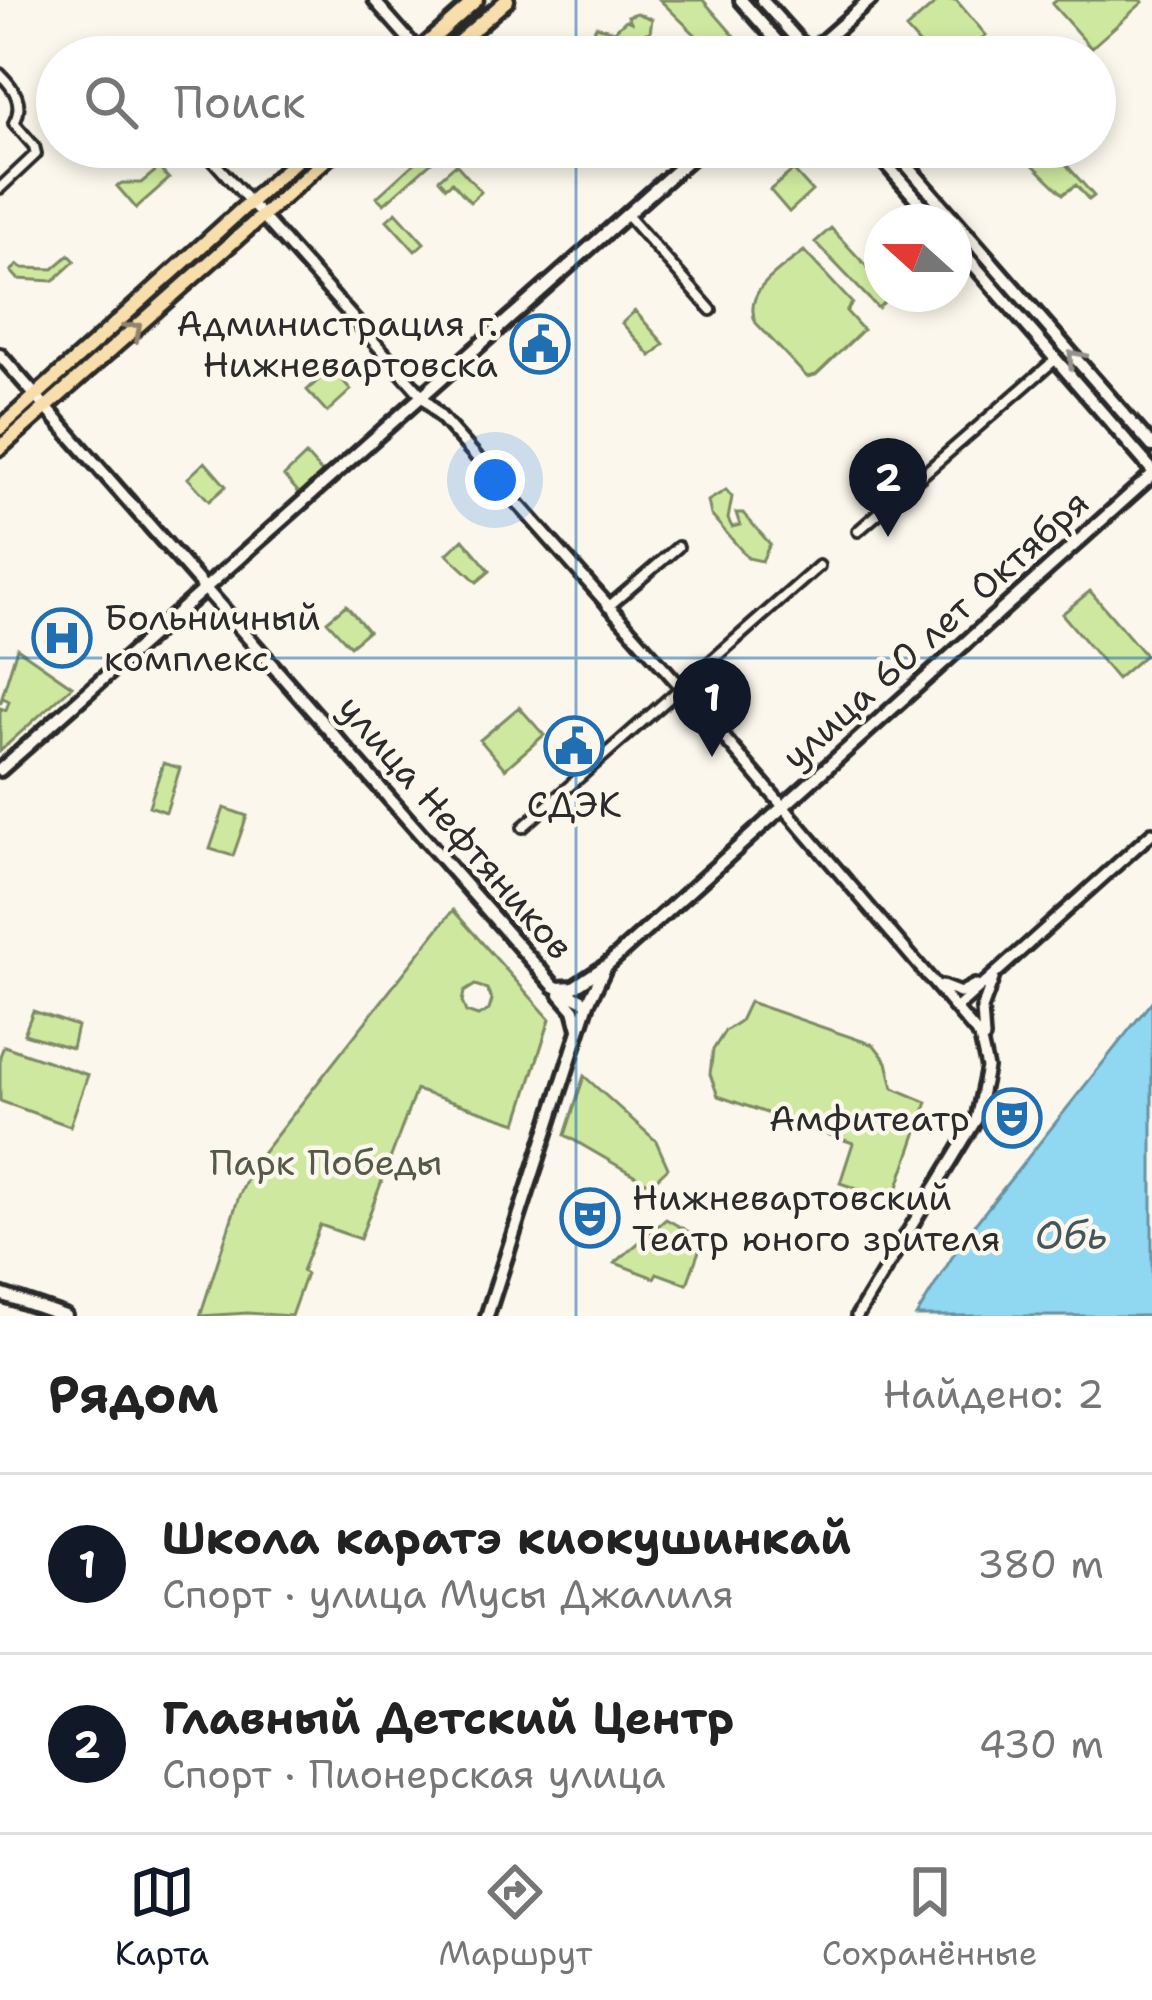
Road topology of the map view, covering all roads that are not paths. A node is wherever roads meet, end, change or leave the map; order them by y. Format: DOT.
graph roads {
  1 [pos="374,0"];
  2 [pos="507,0"];
  3 [pos="741,0"];
  4 [pos="762,0"];
  5 [pos="870,0"];
  6 [pos="472,4"];
  7 [pos="480,22"];
  8 [pos="402,36"];
  9 [pos="436,36"];
  10 [pos="465,36"];
  11 [pos="773,36"];
  12 [pos="792,36"];
  13 [pos="831,36"];
  14 [pos="0,74"];
  15 [pos="220,168"];
  16 [pos="286,168"];
  17 [pos="317,168"];
  18 [pos="679,168"];
  19 [pos="889,168"];
  20 [pos="909,168"];
  21 [pos="0,188"];
  22 [pos="249,201"];
  23 [pos="921,204"];
  24 [pos="627,214"];
  25 [pos="262,217"];
  26 [pos="972,263"];
  27 [pos="711,310"];
  28 [pos="88,347"];
  29 [pos="0,355"];
  30 [pos="1056,359"];
  31 [pos="100,360"];
  32 [pos="35,395"];
  33 [pos="422,395"];
  34 [pos="46,408"];
  35 [pos="1129,419"];
  36 [pos="0,428"];
  37 [pos="1117,430"];
  38 [pos="1152,446"];
  39 [pos="0,448"];
  40 [pos="1152,473"];
  41 [pos="858,532"];
  42 [pos="678,547"];
  43 [pos="818,566"];
  44 [pos="204,586"];
  45 [pos="608,607"];
  46 [pos="681,687"];
  47 [pos="0,770"];
  48 [pos="784,805"];
  49 [pos="523,826"];
  50 [pos="1152,832"];
  51 [pos="606,966"];
  52 [pos="995,974"];
  53 [pos="927,975"];
  54 [pos="554,986"];
  55 [pos="588,1003"];
  56 [pos="957,1008"];
  57 [pos="579,1034"];
  58 [pos="986,1050"];
  59 [pos="0,1294"];
  60 [pos="65,1316"];
  61 [pos="488,1316"];
  62 [pos="857,1316"];
  1 -- 8 [label="street"];
  2 -- 7 [label="main road"];
  3 -- 11 [label="main road"];
  4 -- 12 [label="main road"];
  5 -- 13 [label="main road"];
  6 -- 7 [label="main road"];
  6 -- 9 [label="main road"];
  7 -- 10 [label="main road"];
  14 -- 21 [label="street"];
  15 -- 22 [label="street"];
  16 -- 22 [label="main road"];
  17 -- 25 [label="main road"];
  18 -- 24 [label="main road"];
  19 -- 23 [label="main road"];
  35 -- 20 [label="main road, one-way"];
  22 -- 25 [label="street"];
  22 -- 28 [label="main road"];
  24 -- 27 [label="street"];
  24 -- 33 [label="main road"];
  31 -- 25 [label="main road, one-way"];
  25 -- 33 [label="street"];
  26 -- 30 [label="main road"];
  28 -- 31 [label="main road"];
  28 -- 32 [label="main road"];
  29 -- 32 [label="main road, улица Нефтяников"];
  30 -- 37 [label="main road"];
  30 -- 41 [label="street"];
  31 -- 34 [label="main road"];
  32 -- 34 [label="main road, улица Нефтяников"];
  32 -- 36 [label="main road"];
  33 -- 44 [label="main road"];
  33 -- 45 [label="street"];
  34 -- 39 [label="main road"];
  34 -- 44 [label="main road, улица Нефтяников"];
  35 -- 37 [label="main road"];
  35 -- 38 [label="main road"];
  37 -- 40 [label="main road"];
  40 -- 48 [label="main road, улица 60 лет Октября"];
  42 -- 45 [label="street"];
  43 -- 46 [label="street"];
  44 -- 47 [label="main road"];
  44 -- 54 [label="main road, улица Нефтяников"];
  45 -- 46 [label="street"];
  46 -- 48 [label="street"];
  46 -- 49 [label="street"];
  48 -- 51 [label="main road, улица 60 лет Октября"];
  48 -- 53 [label="street"];
  50 -- 52 [label="street"];
  51 -- 54 [label="main road"];
  51 -- 55 [label="main road, улица 60 лет Октября"];
  52 -- 53 [label="street"];
  52 -- 56 [label="street"];
  52 -- 58 [label="street"];
  53 -- 56 [label="street"];
  54 -- 55 [label="main road, улица Нефтяников"];
  54 -- 57 [label="main road"];
  55 -- 57 [label="main road, улица 60 лет Октября"];
  56 -- 58 [label="street"];
  57 -- 61 [label="main road, улица 60 лет Октября"];
  58 -- 62 [label="street"];
  59 -- 60 [label="main road"];
}
